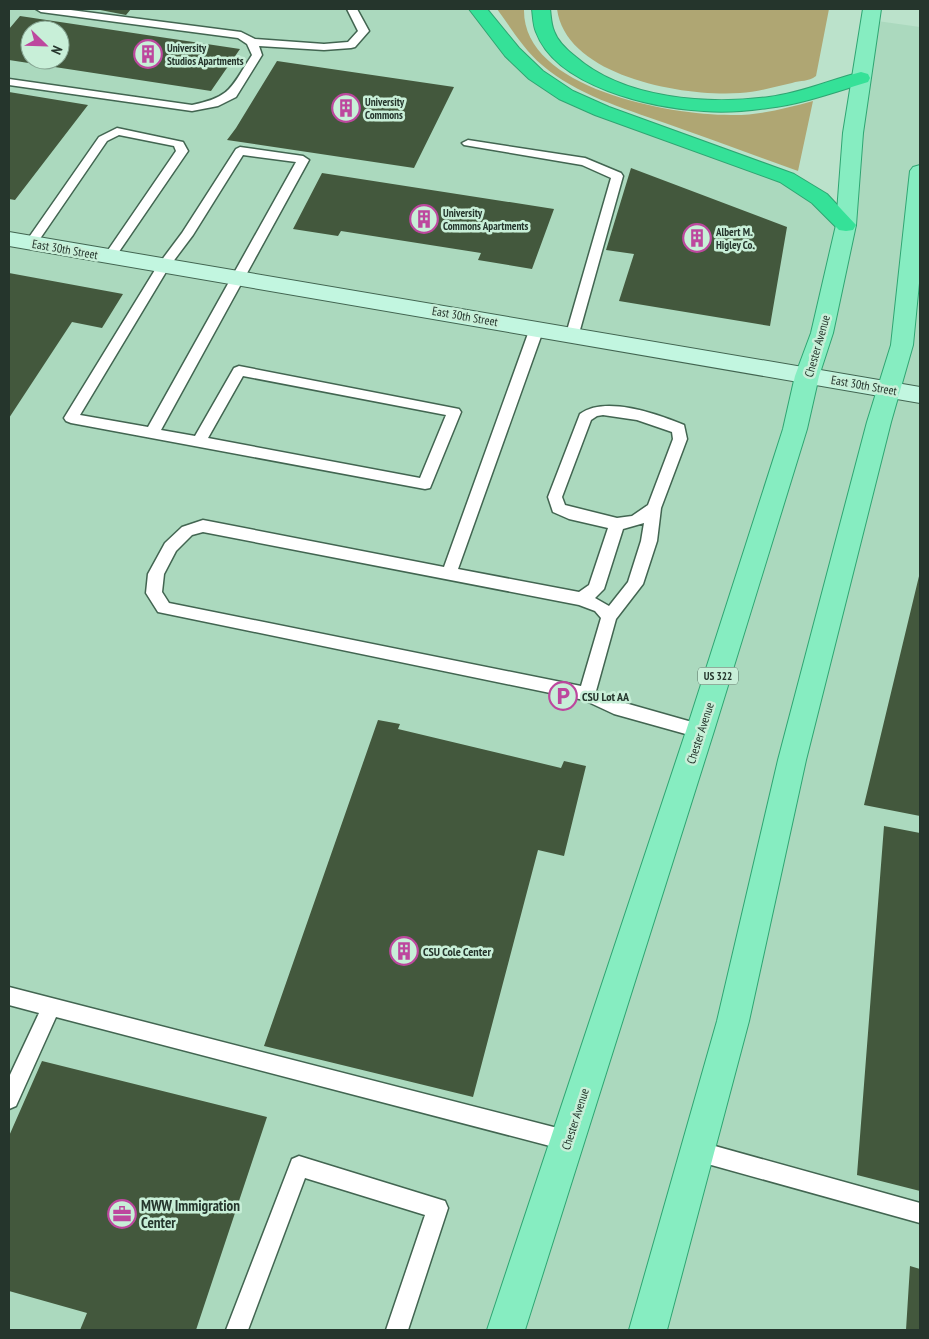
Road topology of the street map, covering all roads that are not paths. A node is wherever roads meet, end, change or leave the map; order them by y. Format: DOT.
graph roads {
  1 [pos="41,9"];
  2 [pos="352,9"];
  3 [pos="478,9"];
  4 [pos="542,9"];
  5 [pos="872,9"];
  6 [pos="252,42"];
  7 [pos="861,78"];
  8 [pos="9,82"];
  9 [pos="468,143"];
  10 [pos="920,171"];
  11 [pos="846,225"];
  12 [pos="9,239"];
  13 [pos="31,243"];
  14 [pos="110,256"];
  15 [pos="164,265"];
  16 [pos="238,278"];
  17 [pos="537,328"];
  18 [pos="573,334"];
  19 [pos="808,376"];
  20 [pos="888,389"];
  21 [pos="920,395"];
  22 [pos="152,433"];
  23 [pos="200,440"];
  24 [pos="654,508"];
  25 [pos="616,524"];
  26 [pos="449,573"];
  27 [pos="582,600"];
  28 [pos="609,617"];
  29 [pos="587,694"];
  30 [pos="700,731"];
  31 [pos="9,996"];
  32 [pos="51,1007"];
  33 [pos="9,1099"];
  34 [pos="568,1141"];
  35 [pos="697,1151"];
  36 [pos="920,1213"];
  37 [pos="237,1330"];
  38 [pos="396,1330"];
  39 [pos="506,1330"];
  40 [pos="648,1330"];
  1 -- 6 [label="lane"];
  2 -- 6 [label="lane"];
  3 -- 11 [label="highway"];
  4 -- 7 [label="highway"];
  5 -- 7 [label="main road, Chester Avenue / US 322"];
  6 -- 8 [label="lane"];
  7 -- 11 [label="main road, Chester Avenue / US 322"];
  9 -- 18 [label="lane"];
  10 -- 20 [label="main road"];
  11 -- 19 [label="main road, Chester Avenue / US 322"];
  12 -- 13 [label="main road, East 30th Street"];
  13 -- 14 [label="main road, East 30th Street"];
  13 -- 14 [label="lane"];
  14 -- 15 [label="main road, East 30th Street"];
  15 -- 16 [label="main road, East 30th Street"];
  15 -- 16 [label="lane"];
  15 -- 22 [label="lane"];
  16 -- 17 [label="main road, East 30th Street"];
  16 -- 22 [label="lane"];
  17 -- 18 [label="main road, East 30th Street"];
  17 -- 26 [label="lane"];
  18 -- 19 [label="main road, East 30th Street"];
  19 -- 20 [label="main road, East 30th Street"];
  19 -- 30 [label="main road, Chester Avenue / US 322"];
  20 -- 21 [label="main road, East 30th Street"];
  20 -- 35 [label="main road"];
  22 -- 23 [label="lane"];
  23 -- 23 [label="lane"];
  24 -- 25 [label="lane"];
  24 -- 25 [label="lane"];
  24 -- 28 [label="lane"];
  25 -- 27 [label="lane"];
  26 -- 27 [label="lane"];
  26 -- 29 [label="lane"];
  27 -- 28 [label="lane"];
  28 -- 29 [label="lane"];
  29 -- 30 [label="lane"];
  30 -- 34 [label="main road, Chester Avenue / US 322"];
  31 -- 32 [label="lane"];
  32 -- 33 [label="lane"];
  32 -- 34 [label="lane"];
  34 -- 39 [label="main road, Chester Avenue / US 322"];
  35 -- 36 [label="lane"];
  35 -- 40 [label="main road"];
  37 -- 38 [label="lane"];
}
